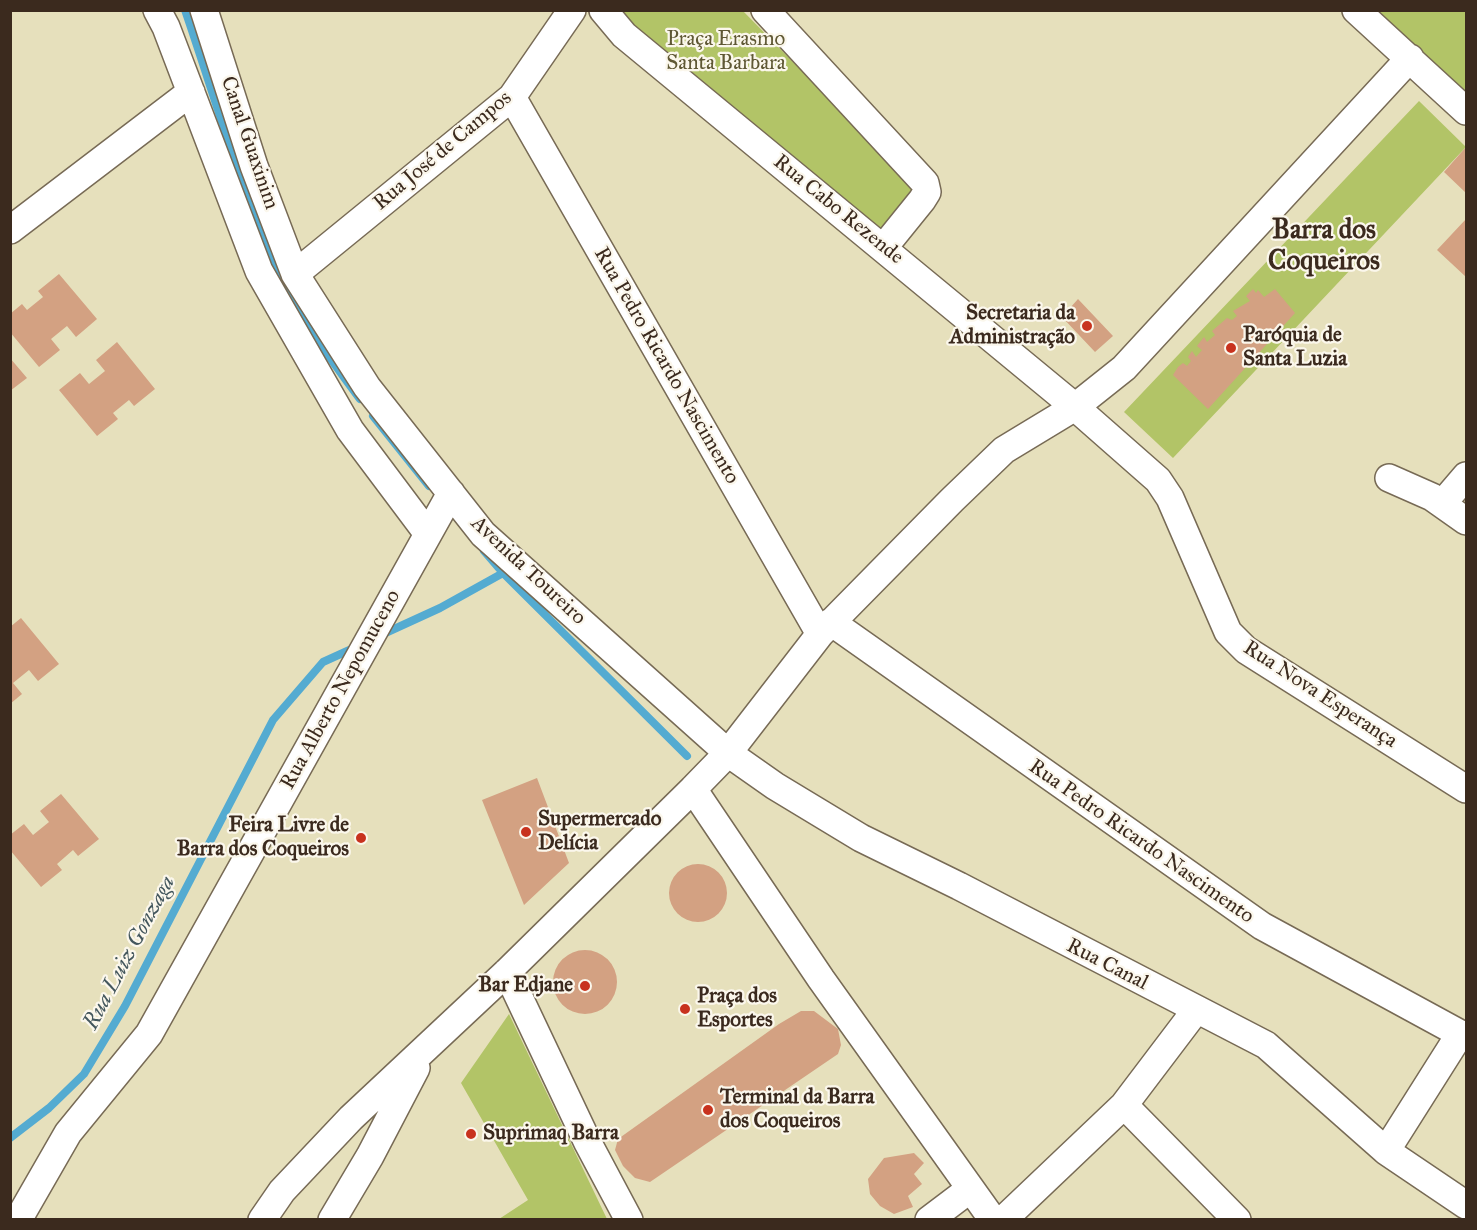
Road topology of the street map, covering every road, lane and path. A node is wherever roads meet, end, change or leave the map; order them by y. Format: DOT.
graph roads {
  1 [pos="157,10"];
  2 [pos="204,10"];
  3 [pos="572,10"];
  4 [pos="603,10"];
  5 [pos="765,10"];
  6 [pos="1356,10"];
  7 [pos="1410,58"];
  8 [pos="191,92"];
  9 [pos="512,97"];
  10 [pos="1467,111"];
  11 [pos="10,230"];
  12 [pos="884,247"];
  13 [pos="295,274"];
  14 [pos="1075,407"];
  15 [pos="1467,476"];
  16 [pos="1389,478"];
  17 [pos="452,493"];
  18 [pos="1442,504"];
  19 [pos="1467,521"];
  20 [pos="428,534"];
  21 [pos="826,628"];
  22 [pos="728,753"];
  23 [pos="693,789"];
  24 [pos="1467,789"];
  25 [pos="507,972"];
  26 [pos="1196,1011"];
  27 [pos="1463,1035"];
  28 [pos="424,1051"];
  29 [pos="1124,1105"];
  30 [pos="339,1131"];
  31 [pos="1386,1151"];
  32 [pos="370,1156"];
  33 [pos="970,1189"];
  34 [pos="1467,1205"];
  35 [pos="18,1220"];
  36 [pos="262,1220"];
  37 [pos="332,1220"];
  38 [pos="629,1220"];
  39 [pos="929,1220"];
  40 [pos="993,1220"];
  41 [pos="1004,1220"];
  42 [pos="1237,1220"];
  1 -- 8 [label="street"];
  2 -- 13 [label="street, Canal Guaxinim"];
  3 -- 9 [label="street, Rua José de Campos"];
  4 -- 12 [label="street, Rua Cabo Rezende"];
  5 -- 12 [label="street"];
  6 -- 7 [label="street"];
  7 -- 10 [label="street"];
  7 -- 14 [label="street"];
  8 -- 11 [label="street"];
  8 -- 20 [label="street"];
  9 -- 13 [label="street, Rua José de Campos"];
  9 -- 21 [label="street, Rua Pedro Ricardo Nascimento"];
  12 -- 14 [label="street, Rua Cabo Rezende"];
  13 -- 17 [label="street, Avenida Toureiro"];
  14 -- 21 [label="street"];
  14 -- 24 [label="street, Rua Nova Esperança"];
  15 -- 18 [label="street"];
  16 -- 18 [label="street"];
  17 -- 20 [label="street, Rua Alberto Nepomuceno"];
  17 -- 22 [label="street, Avenida Toureiro"];
  18 -- 19 [label="street"];
  20 -- 35 [label="street, Rua Alberto Nepomuceno"];
  21 -- 22 [label="street"];
  21 -- 27 [label="street, Rua Pedro Ricardo Nascimento"];
  22 -- 23 [label="street"];
  22 -- 26 [label="street, Rua Canal"];
  23 -- 25 [label="street"];
  23 -- 33 [label="street"];
  25 -- 28 [label="street"];
  25 -- 38 [label="street"];
  26 -- 29 [label="street"];
  26 -- 31 [label="street, Rua Canal"];
  27 -- 31 [label="street"];
  28 -- 30 [label="street"];
  28 -- 32 [label="street"];
  29 -- 41 [label="street"];
  29 -- 42 [label="street"];
  30 -- 32 [label="street"];
  30 -- 36 [label="street"];
  31 -- 34 [label="street, Rua Canal"];
  32 -- 37 [label="street"];
  33 -- 39 [label="street"];
  33 -- 40 [label="street"];
}
